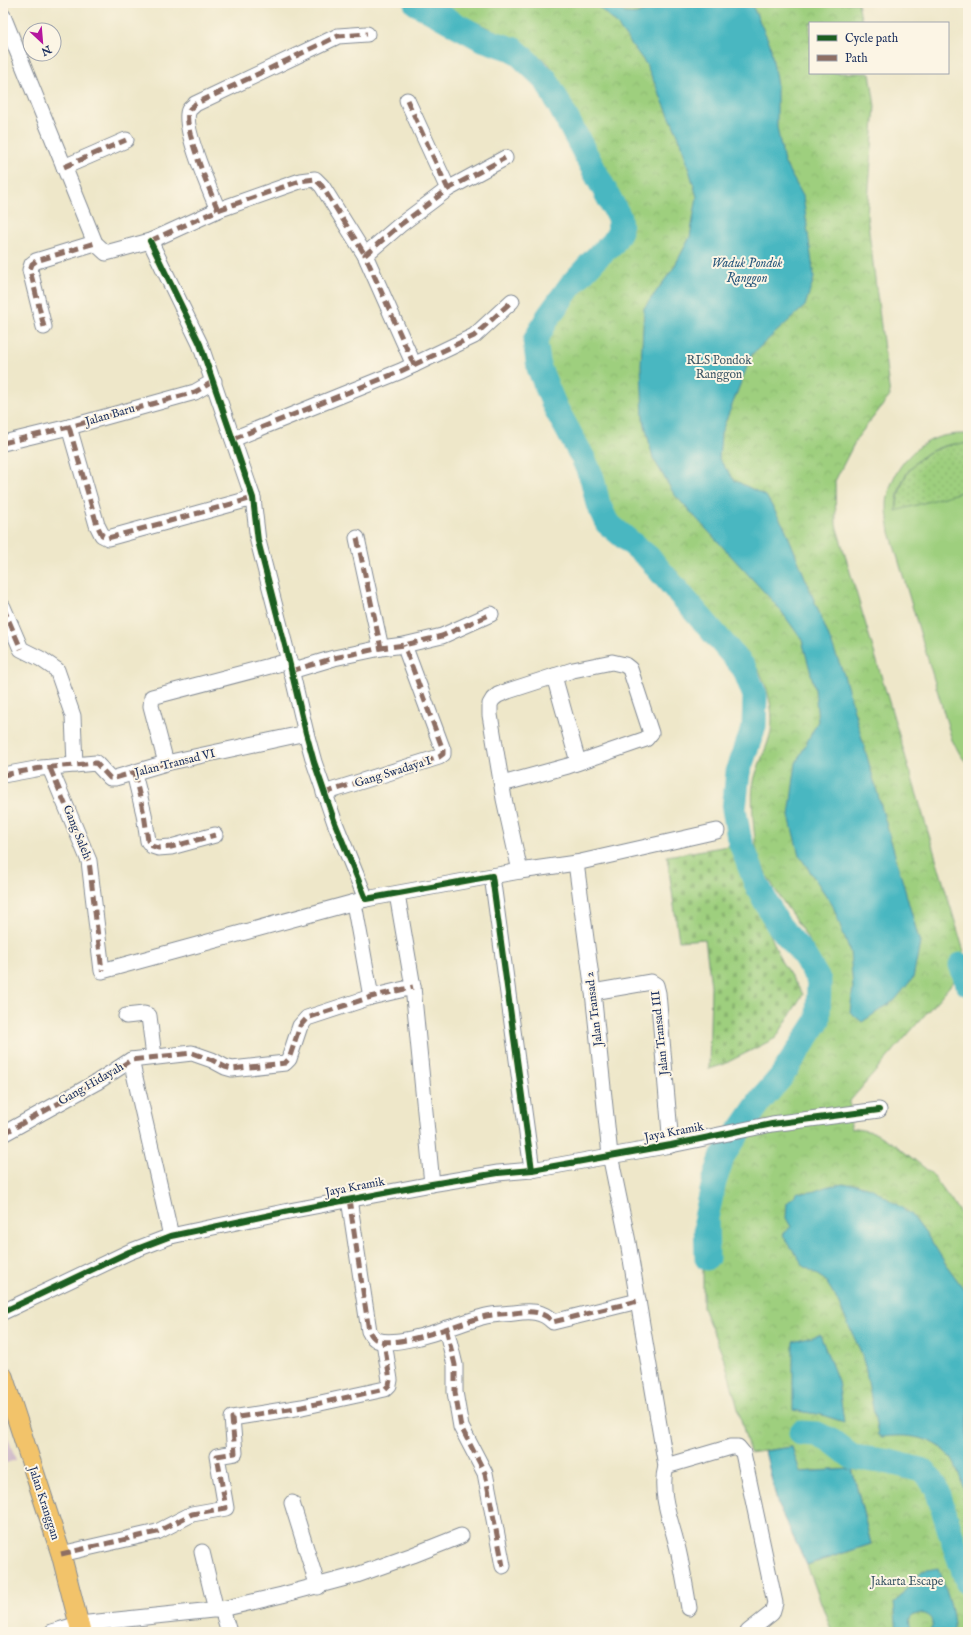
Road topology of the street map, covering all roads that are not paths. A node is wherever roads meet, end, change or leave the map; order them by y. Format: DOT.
graph roads {
  1 [pos="3,16"];
  2 [pos="367,34"];
  3 [pos="407,100"];
  4 [pos="126,140"];
  5 [pos="504,158"];
  6 [pos="64,167"];
  7 [pos="448,190"];
  8 [pos="218,210"];
  9 [pos="95,242"];
  10 [pos="150,242"];
  11 [pos="365,255"];
  12 [pos="512,301"];
  13 [pos="44,327"];
  14 [pos="414,365"];
  15 [pos="214,381"];
  16 [pos="69,427"];
  17 [pos="233,439"];
  18 [pos="3,443"];
  19 [pos="253,498"];
  20 [pos="357,538"];
  21 [pos="3,607"];
  22 [pos="491,614"];
  23 [pos="404,645"];
  24 [pos="381,648"];
  25 [pos="290,666"];
  26 [pos="554,676"];
  27 [pos="306,733"];
  28 [pos="578,762"];
  29 [pos="166,763"];
  30 [pos="75,765"];
  31 [pos="50,768"];
  32 [pos="134,773"];
  33 [pos="3,775"];
  34 [pos="502,784"];
  35 [pos="324,793"];
  36 [pos="717,831"];
  37 [pos="215,835"];
  38 [pos="576,863"];
  39 [pos="520,871"];
  40 [pos="492,876"];
  41 [pos="398,894"];
  42 [pos="360,901"];
  43 [pos="413,988"];
  44 [pos="593,992"];
  45 [pos="371,997"];
  46 [pos="126,1016"];
  47 [pos="154,1057"];
  48 [pos="131,1060"];
  49 [pos="879,1110"];
  50 [pos="3,1134"];
  51 [pos="671,1145"];
  52 [pos="610,1155"];
  53 [pos="532,1170"];
  54 [pos="432,1184"];
  55 [pos="349,1199"];
  56 [pos="171,1236"];
  57 [pos="638,1301"];
  58 [pos="3,1312"];
  59 [pos="446,1328"];
  60 [pos="384,1342"];
  61 [pos="3,1376"];
  62 [pos="666,1466"];
  63 [pos="292,1503"];
  64 [pos="461,1536"];
  65 [pos="202,1552"];
  66 [pos="61,1554"];
  67 [pos="503,1566"];
  68 [pos="318,1587"];
  69 [pos="689,1608"];
  70 [pos="219,1609"];
  71 [pos="80,1628"];
  72 [pos="52,1632"];
  73 [pos="229,1632"];
  74 [pos="748,1632"];
  1 -- 6 [label="street"];
  2 -- 8 [label="street"];
  3 -- 7 [label="street"];
  4 -- 6 [label="street"];
  5 -- 7 [label="street"];
  6 -- 9 [label="street"];
  7 -- 11 [label="street"];
  8 -- 10 [label="street"];
  8 -- 11 [label="street"];
  9 -- 10 [label="street"];
  9 -- 13 [label="street"];
  10 -- 15 [label="street"];
  11 -- 14 [label="street"];
  12 -- 14 [label="street"];
  14 -- 17 [label="street"];
  15 -- 16 [label="street, Jalan Baru"];
  15 -- 17 [label="street"];
  16 -- 18 [label="street, Jalan Baru"];
  16 -- 19 [label="street"];
  17 -- 19 [label="street"];
  19 -- 25 [label="street"];
  20 -- 24 [label="street"];
  21 -- 30 [label="street"];
  22 -- 23 [label="street"];
  23 -- 24 [label="street"];
  23 -- 35 [label="street, Gang Swadaya I"];
  24 -- 25 [label="street"];
  25 -- 27 [label="street"];
  25 -- 29 [label="street"];
  26 -- 28 [label="street"];
  26 -- 28 [label="street"];
  26 -- 34 [label="street"];
  27 -- 29 [label="street, Jalan Transad VI"];
  27 -- 35 [label="street"];
  28 -- 34 [label="street"];
  29 -- 32 [label="street, Jalan Transad VI"];
  30 -- 31 [label="street, Jalan Transad VI"];
  30 -- 32 [label="street, Jalan Transad VI"];
  31 -- 33 [label="street"];
  31 -- 42 [label="street, Gang Saleh"];
  32 -- 37 [label="street"];
  34 -- 39 [label="street"];
  35 -- 42 [label="street"];
  36 -- 38 [label="street"];
  38 -- 39 [label="street"];
  38 -- 44 [label="street, Jalan Transad 2"];
  39 -- 40 [label="street"];
  40 -- 41 [label="street"];
  40 -- 53 [label="street"];
  41 -- 42 [label="street"];
  41 -- 43 [label="street"];
  42 -- 45 [label="street"];
  43 -- 45 [label="street, Gang Hidayah"];
  43 -- 54 [label="street"];
  44 -- 51 [label="street, Jalan Transad III"];
  44 -- 52 [label="street, Jalan Transad 2"];
  45 -- 47 [label="street, Gang Hidayah"];
  46 -- 47 [label="street"];
  47 -- 48 [label="street, Gang Hidayah"];
  48 -- 50 [label="street, Gang Hidayah"];
  48 -- 56 [label="street"];
  49 -- 51 [label="street, Jaya Kramik"];
  51 -- 52 [label="street, Jaya Kramik"];
  52 -- 53 [label="street, Jaya Kramik"];
  52 -- 57 [label="street, Jalan Transad 2"];
  53 -- 54 [label="street, Jaya Kramik"];
  54 -- 55 [label="street, Jaya Kramik"];
  55 -- 56 [label="street, Jaya Kramik"];
  55 -- 60 [label="street"];
  56 -- 58 [label="street, Jaya Kramik"];
  57 -- 59 [label="street"];
  57 -- 62 [label="street, Jalan Transad 2"];
  59 -- 60 [label="street"];
  59 -- 67 [label="street"];
  60 -- 66 [label="street"];
  61 -- 66 [label="main road, Jalan Kranggan"];
  62 -- 69 [label="street, Jalan Transad 2"];
  62 -- 74 [label="street"];
  63 -- 68 [label="street"];
  64 -- 68 [label="street"];
  65 -- 70 [label="street"];
  66 -- 71 [label="main road, Jalan Kranggan"];
  68 -- 70 [label="street"];
  70 -- 71 [label="street"];
  70 -- 73 [label="street"];
  71 -- 72 [label="street"];
}
